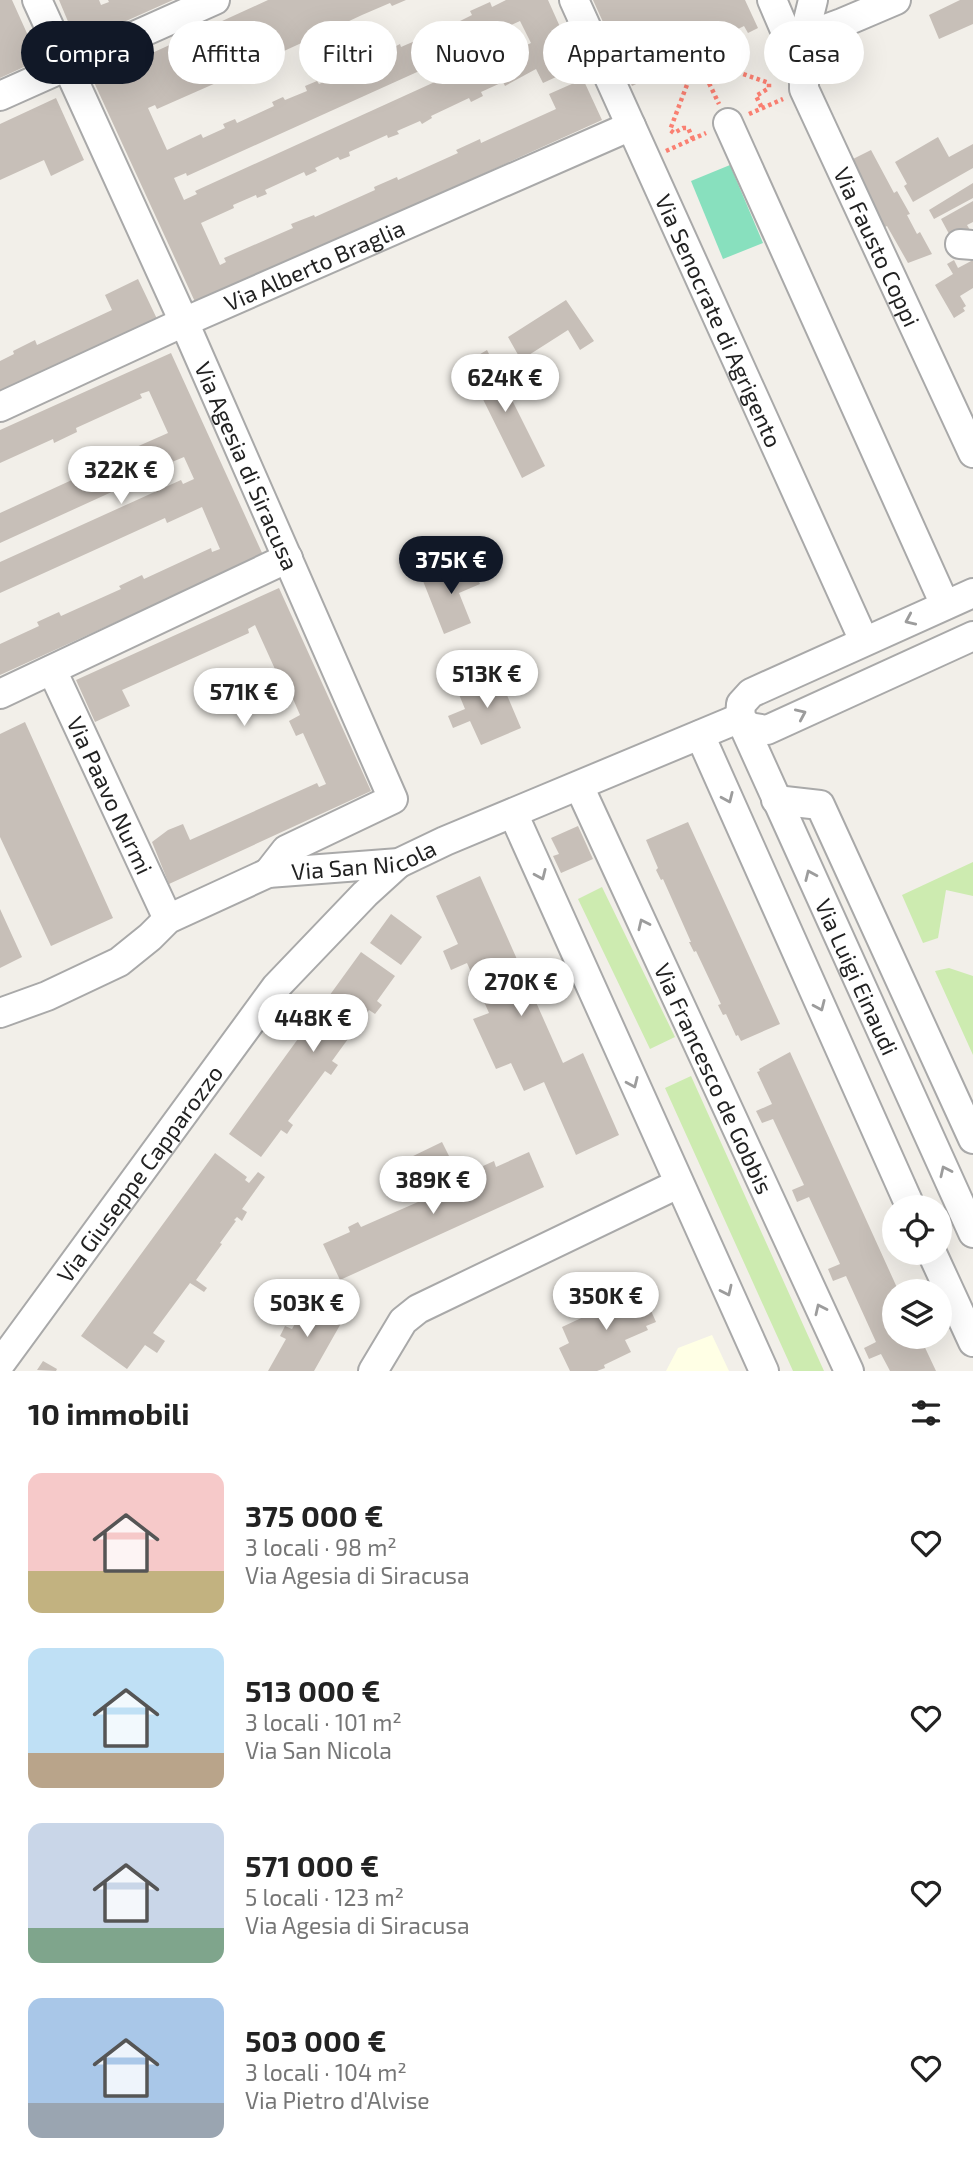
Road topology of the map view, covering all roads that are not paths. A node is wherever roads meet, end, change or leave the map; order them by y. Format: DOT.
graph roads {
  1 [pos="37,0"];
  2 [pos="215,0"];
  3 [pos="574,0"];
  4 [pos="772,0"];
  5 [pos="813,0"];
  6 [pos="896,0"];
  7 [pos="46,21"];
  8 [pos="781,21"];
  9 [pos="808,21"];
  10 [pos="847,21"];
  11 [pos="154,27"];
  12 [pos="26,84"];
  13 [pos="74,84"];
  14 [pos="804,84"];
  15 [pos="0,96"];
  16 [pos="728,124"];
  17 [pos="631,126"];
  18 [pos="184,322"];
  19 [pos="0,407"];
  20 [pos="973,453"];
  21 [pos="288,558"];
  22 [pos="973,593"];
  23 [pos="944,605"];
  24 [pos="973,636"];
  25 [pos="864,641"];
  26 [pos="52,670"];
  27 [pos="0,694"];
  28 [pos="740,718"];
  29 [pos="700,735"];
  30 [pos="579,786"];
  31 [pos="776,800"];
  32 [pos="513,813"];
  33 [pos="399,863"];
  34 [pos="268,873"];
  35 [pos="168,919"];
  36 [pos="0,1013"];
  37 [pos="973,1139"];
  38 [pos="678,1184"];
  39 [pos="905,1195"];
  40 [pos="973,1233"];
  41 [pos="938,1265"];
  42 [pos="973,1342"];
  43 [pos="0,1364"];
  44 [pos="373,1371"];
  45 [pos="764,1371"];
  46 [pos="849,1371"];
  1 -- 7 [label="street, Via Agesia di Siracusa"];
  2 -- 11 [label="street"];
  3 -- 17 [label="street, Via Senocrate di Agrigento"];
  4 -- 8 [label="street"];
  5 -- 9 [label="street, Via Fausto Coppi"];
  6 -- 10 [label="street"];
  12 -- 15 [label="street"];
  13 -- 18 [label="street, Via Agesia di Siracusa"];
  14 -- 20 [label="street, Via Fausto Coppi"];
  16 -- 23 [label="street"];
  17 -- 18 [label="street, Via Alberto Braglia"];
  17 -- 25 [label="street, Via Senocrate di Agrigento"];
  18 -- 19 [label="street, Via Alberto Braglia"];
  18 -- 21 [label="street, Via Agesia di Siracusa"];
  21 -- 26 [label="street"];
  21 -- 34 [label="street, Via Agesia di Siracusa"];
  22 -- 23 [label="street"];
  23 -- 25 [label="street, one-way"];
  28 -- 24 [label="street, one-way"];
  25 -- 28 [label="street"];
  26 -- 27 [label="street"];
  26 -- 35 [label="street, Via Paavo Nurmi"];
  28 -- 29 [label="street, Via San Nicola"];
  28 -- 31 [label="street, Via Luigi Einaudi"];
  29 -- 30 [label="street, Via San Nicola"];
  29 -- 39 [label="street, Via Luigi Einaudi, one-way"];
  30 -- 32 [label="street, Via San Nicola"];
  46 -- 30 [label="street, Via Francesco de Gobbis, one-way"];
  31 -- 37 [label="street"];
  40 -- 31 [label="street, Via Luigi Einaudi, one-way"];
  32 -- 33 [label="street, Via San Nicola"];
  32 -- 38 [label="street, one-way"];
  33 -- 34 [label="street, Via San Nicola"];
  33 -- 43 [label="street, Via Giuseppe Capparozzo"];
  34 -- 35 [label="street, Via San Nicola"];
  35 -- 36 [label="street, Via San Nicola"];
  38 -- 44 [label="street"];
  38 -- 45 [label="street, one-way"];
  41 -- 42 [label="street"];
}
